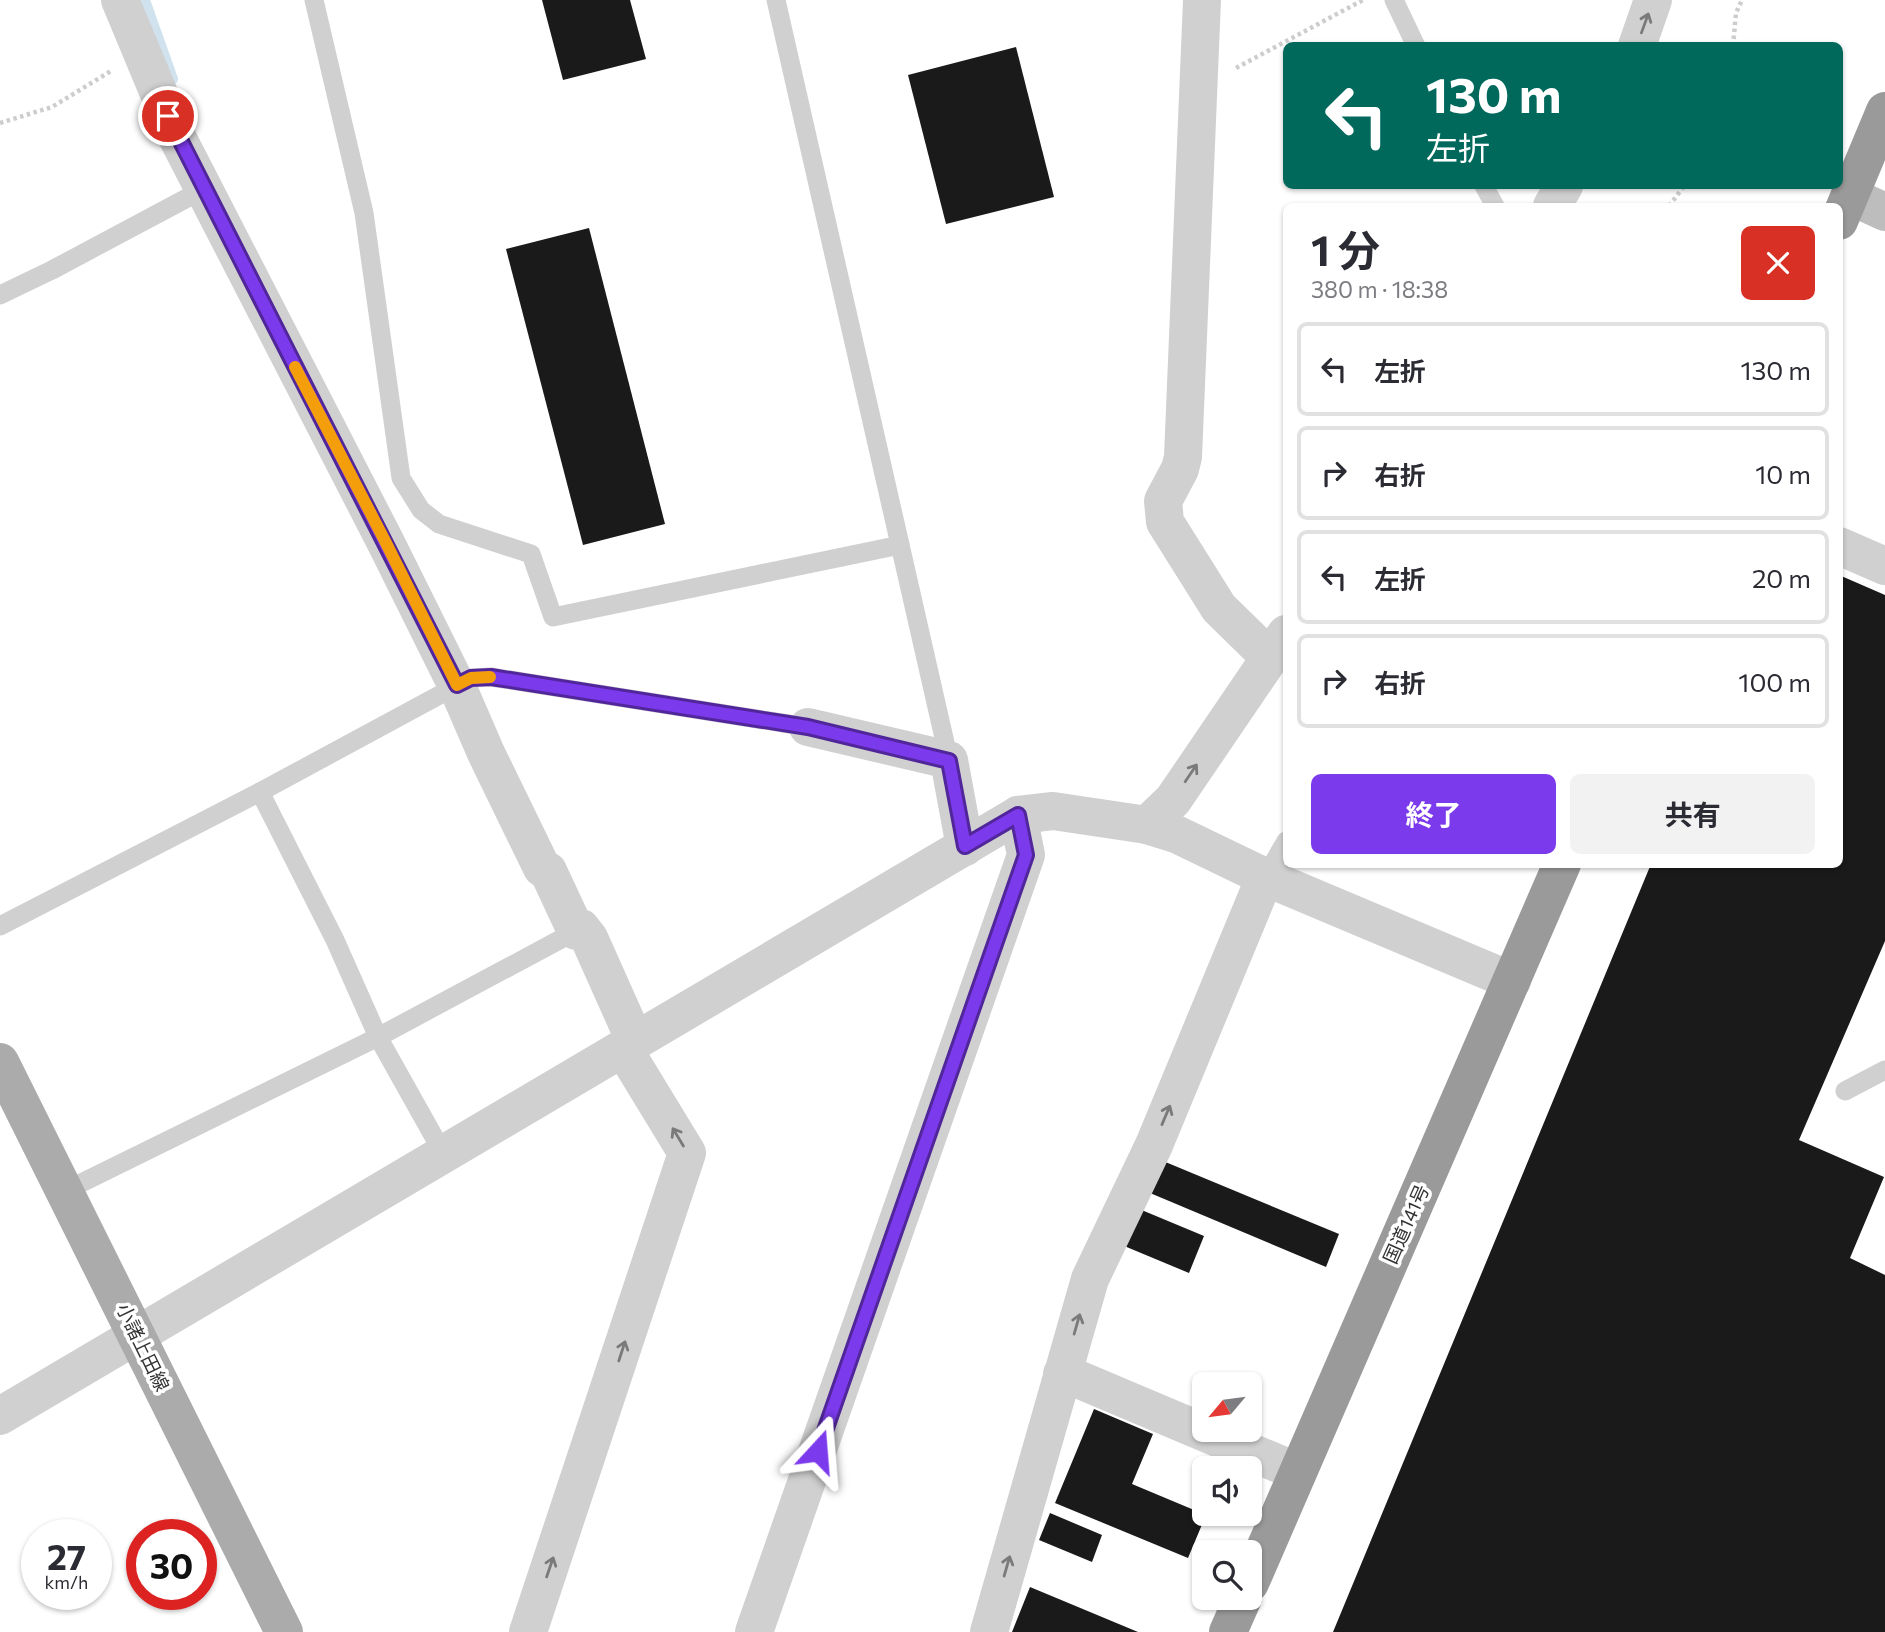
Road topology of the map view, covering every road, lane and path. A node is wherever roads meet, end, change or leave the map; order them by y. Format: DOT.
graph roads {
  1 [pos="120,0"];
  2 [pos="314,0"];
  3 [pos="776,0"];
  4 [pos="1202,0"];
  5 [pos="1363,0"];
  6 [pos="1394,0"];
  7 [pos="1653,0"];
  8 [pos="1742,0"];
  9 [pos="1286,42"];
  10 [pos="1414,42"];
  11 [pos="1638,42"];
  12 [pos="1733,42"];
  13 [pos="1283,43"];
  14 [pos="142,52"];
  15 [pos="1199,89"];
  16 [pos="1885,111"];
  17 [pos="0,122"];
  18 [pos="204,189"];
  19 [pos="1845,209"];
  20 [pos="1885,212"];
  21 [pos="0,295"];
  22 [pos="900,545"];
  23 [pos="1843,548"];
  24 [pos="1885,566"];
  25 [pos="1278,646"];
  26 [pos="465,682"];
  27 [pos="808,727"];
  28 [pos="949,761"];
  29 [pos="260,792"];
  30 [pos="1018,815"];
  31 [pos="1147,825"];
  32 [pos="965,846"];
  33 [pos="1283,846"];
  34 [pos="1560,868"];
  35 [pos="1265,877"];
  36 [pos="0,926"];
  37 [pos="576,931"];
  38 [pos="1512,981"];
  39 [pos="378,1037"];
  40 [pos="629,1044"];
  41 [pos="0,1062"];
  42 [pos="1885,1070"];
  43 [pos="1845,1091"];
  44 [pos="443,1153"];
  45 [pos="65,1191"];
  46 [pos="137,1335"];
  47 [pos="1062,1374"];
  48 [pos="0,1416"];
  49 [pos="1298,1472"];
  50 [pos="1262,1555"];
  51 [pos="1238,1610"];
  52 [pos="284,1632"];
  53 [pos="528,1632"];
  54 [pos="754,1632"];
  55 [pos="989,1632"];
  56 [pos="1228,1632"];
  1 -- 14 [label="street"];
  2 -- 22 [label="lane"];
  3 -- 22 [label="lane"];
  4 -- 15 [label="street"];
  5 -- 9 [label="path"];
  6 -- 10 [label="lane"];
  11 -- 7 [label="street, one-way"];
  8 -- 12 [label="path"];
  13 -- 15 [label="path"];
  14 -- 17 [label="path"];
  14 -- 18 [label="street"];
  15 -- 25 [label="street"];
  16 -- 19 [label="highway"];
  18 -- 21 [label="lane"];
  18 -- 26 [label="street"];
  19 -- 20 [label="street"];
  22 -- 28 [label="lane"];
  23 -- 24 [label="street"];
  31 -- 25 [label="street, one-way"];
  26 -- 27 [label="lane"];
  26 -- 29 [label="lane"];
  26 -- 37 [label="street"];
  27 -- 28 [label="street"];
  28 -- 32 [label="street"];
  29 -- 36 [label="lane"];
  29 -- 39 [label="lane"];
  30 -- 31 [label="street"];
  30 -- 32 [label="street"];
  30 -- 54 [label="street"];
  31 -- 35 [label="street"];
  32 -- 40 [label="street"];
  33 -- 35 [label="lane"];
  34 -- 38 [label="highway, 国道141号"];
  35 -- 38 [label="street"];
  47 -- 35 [label="street, one-way"];
  37 -- 39 [label="lane"];
  37 -- 40 [label="street"];
  38 -- 49 [label="highway, 国道141号"];
  39 -- 44 [label="lane"];
  39 -- 45 [label="lane"];
  40 -- 44 [label="street"];
  53 -- 40 [label="street, one-way"];
  41 -- 45 [label="main road, 小諸上田線"];
  42 -- 43 [label="lane"];
  44 -- 46 [label="street"];
  45 -- 46 [label="main road, 小諸上田線"];
  46 -- 48 [label="street"];
  46 -- 52 [label="main road, 小諸上田線"];
  47 -- 49 [label="street"];
  55 -- 47 [label="street, one-way"];
  49 -- 50 [label="highway, 国道141号"];
  51 -- 56 [label="highway"];
}
